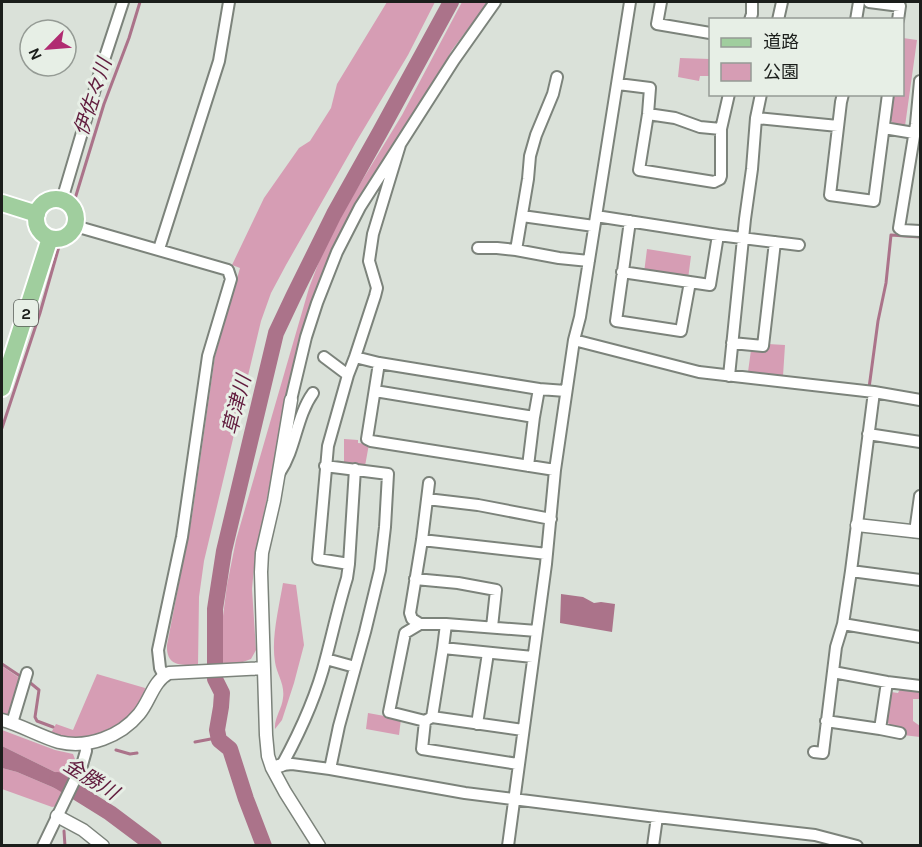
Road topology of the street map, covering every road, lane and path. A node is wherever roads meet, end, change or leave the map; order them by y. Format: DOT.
graph roads {
  1 [pos="123,2"];
  2 [pos="229,2"];
  3 [pos="495,2"];
  4 [pos="630,2"];
  5 [pos="661,2"];
  6 [pos="752,2"];
  7 [pos="782,2"];
  8 [pos="859,2"];
  9 [pos="869,2"];
  10 [pos="750,18"];
  11 [pos="778,18"];
  12 [pos="856,18"];
  13 [pos="898,18"];
  14 [pos="709,33"];
  15 [pos="557,77"];
  16 [pos="921,81"];
  17 [pos="618,84"];
  18 [pos="729,96"];
  19 [pos="761,96"];
  20 [pos="843,96"];
  21 [pos="888,96"];
  22 [pos="648,114"];
  23 [pos="756,118"];
  24 [pos="838,126"];
  25 [pos="917,127"];
  26 [pos="884,128"];
  27 [pos="721,129"];
  28 [pos="400,145"];
  29 [pos="62,200"];
  30 [pos="2,203"];
  31 [pos="37,214"];
  32 [pos="522,216"];
  33 [pos="595,221"];
  34 [pos="630,221"];
  35 [pos="75,226"];
  36 [pos="921,231"];
  37 [pos="718,235"];
  38 [pos="50,238"];
  39 [pos="744,239"];
  40 [pos="775,242"];
  41 [pos="799,245"];
  42 [pos="478,248"];
  43 [pos="159,249"];
  44 [pos="516,250"];
  45 [pos="589,261"];
  46 [pos="622,272"];
  47 [pos="690,282"];
  48 [pos="574,340"];
  49 [pos="732,343"];
  50 [pos="324,357"];
  51 [pos="355,357"];
  52 [pos="379,363"];
  53 [pos="348,375"];
  54 [pos="729,375"];
  55 [pos="2,388"];
  56 [pos="539,389"];
  57 [pos="375,391"];
  58 [pos="566,391"];
  59 [pos="874,392"];
  60 [pos="313,393"];
  61 [pos="291,400"];
  62 [pos="921,400"];
  63 [pos="534,417"];
  64 [pos="868,434"];
  65 [pos="921,442"];
  66 [pos="325,466"];
  67 [pos="528,466"];
  68 [pos="355,469"];
  69 [pos="555,470"];
  70 [pos="279,474"];
  71 [pos="429,483"];
  72 [pos="921,496"];
  73 [pos="427,499"];
  74 [pos="551,519"];
  75 [pos="857,525"];
  76 [pos="918,532"];
  77 [pos="422,540"];
  78 [pos="547,554"];
  79 [pos="349,564"];
  80 [pos="851,571"];
  81 [pos="415,579"];
  82 [pos="921,580"];
  83 [pos="420,624"];
  84 [pos="446,624"];
  85 [pos="843,624"];
  86 [pos="492,627"];
  87 [pos="537,630"];
  88 [pos="921,637"];
  89 [pos="443,648"];
  90 [pos="488,653"];
  91 [pos="533,657"];
  92 [pos="326,659"];
  93 [pos="355,667"];
  94 [pos="264,668"];
  95 [pos="833,672"];
  96 [pos="27,673"];
  97 [pos="164,676"];
  98 [pos="887,682"];
  99 [pos="921,686"];
  100 [pos="428,719"];
  101 [pos="7,722"];
  102 [pos="826,722"];
  103 [pos="477,724"];
  104 [pos="880,729"];
  105 [pos="523,730"];
  106 [pos="900,733"];
  107 [pos="85,743"];
  108 [pos="814,752"];
  109 [pos="518,764"];
  110 [pos="277,766"];
  111 [pos="330,769"];
  112 [pos="515,799"];
  113 [pos="58,814"];
  114 [pos="657,817"];
  115 [pos="797,840"];
  116 [pos="43,846"];
  117 [pos="103,846"];
  118 [pos="319,846"];
  119 [pos="508,846"];
  120 [pos="653,846"];
  121 [pos="857,846"];
  1 -- 29 [label="street"];
  2 -- 43 [label="street"];
  3 -- 28 [label="street"];
  4 -- 17 [label="street"];
  5 -- 14 [label="street"];
  6 -- 10 [label="street"];
  7 -- 11 [label="street"];
  8 -- 12 [label="street"];
  9 -- 13 [label="street"];
  15 -- 32 [label="street"];
  16 -- 25 [label="street"];
  17 -- 22 [label="street"];
  17 -- 33 [label="street"];
  18 -- 27 [label="street"];
  19 -- 23 [label="street"];
  20 -- 24 [label="street"];
  21 -- 26 [label="street"];
  22 -- 27 [label="street"];
  22 -- 27 [label="street"];
  23 -- 24 [label="street"];
  23 -- 39 [label="street"];
  24 -- 26 [label="street"];
  25 -- 26 [label="street"];
  25 -- 36 [label="street"];
  28 -- 51 [label="street"];
  28 -- 61 [label="street"];
  29 -- 31 [label="main road"];
  29 -- 35 [label="main road"];
  30 -- 31 [label="main road"];
  31 -- 38 [label="main road"];
  32 -- 33 [label="street"];
  32 -- 44 [label="street"];
  33 -- 34 [label="street"];
  33 -- 45 [label="street"];
  34 -- 37 [label="street"];
  34 -- 46 [label="street"];
  35 -- 38 [label="main road"];
  35 -- 43 [label="street"];
  37 -- 39 [label="street"];
  37 -- 47 [label="street"];
  38 -- 55 [label="main road, 2"];
  39 -- 40 [label="street"];
  39 -- 49 [label="street"];
  40 -- 41 [label="street"];
  40 -- 49 [label="street"];
  42 -- 44 [label="street"];
  43 -- 97 [label="street"];
  44 -- 45 [label="street"];
  45 -- 48 [label="street"];
  46 -- 47 [label="street"];
  46 -- 47 [label="street"];
  48 -- 54 [label="street"];
  48 -- 58 [label="street"];
  49 -- 54 [label="street"];
  50 -- 53 [label="street"];
  51 -- 52 [label="street"];
  51 -- 53 [label="street"];
  52 -- 56 [label="street"];
  52 -- 57 [label="street"];
  53 -- 66 [label="street"];
  54 -- 59 [label="street"];
  56 -- 58 [label="street"];
  56 -- 63 [label="street"];
  57 -- 63 [label="street"];
  57 -- 67 [label="street"];
  58 -- 69 [label="street"];
  59 -- 62 [label="street"];
  59 -- 64 [label="street"];
  60 -- 70 [label="street"];
  61 -- 70 [label="street"];
  63 -- 67 [label="street"];
  64 -- 65 [label="street"];
  64 -- 75 [label="street"];
  66 -- 68 [label="street"];
  66 -- 79 [label="street"];
  67 -- 69 [label="street"];
  68 -- 79 [label="street"];
  68 -- 93 [label="street"];
  69 -- 74 [label="street"];
  70 -- 94 [label="street"];
  71 -- 73 [label="street"];
  72 -- 76 [label="street"];
  73 -- 74 [label="street"];
  73 -- 77 [label="street"];
  74 -- 78 [label="street"];
  75 -- 76 [label="street"];
  75 -- 80 [label="street"];
  77 -- 78 [label="street"];
  77 -- 81 [label="street"];
  78 -- 87 [label="street"];
  79 -- 92 [label="street"];
  80 -- 82 [label="street"];
  80 -- 85 [label="street"];
  81 -- 83 [label="street"];
  81 -- 86 [label="street"];
  83 -- 84 [label="street"];
  83 -- 100 [label="street"];
  84 -- 86 [label="street"];
  84 -- 89 [label="street"];
  85 -- 88 [label="street"];
  85 -- 95 [label="street"];
  86 -- 87 [label="street"];
  87 -- 91 [label="street"];
  89 -- 90 [label="street"];
  89 -- 100 [label="street"];
  90 -- 91 [label="street"];
  90 -- 103 [label="street"];
  91 -- 105 [label="street"];
  92 -- 93 [label="street"];
  92 -- 110 [label="street"];
  93 -- 111 [label="street"];
  94 -- 97 [label="street"];
  94 -- 110 [label="street"];
  95 -- 98 [label="street"];
  95 -- 102 [label="street"];
  96 -- 101 [label="street"];
  97 -- 107 [label="street"];
  98 -- 99 [label="street"];
  98 -- 104 [label="street"];
  100 -- 103 [label="street"];
  100 -- 109 [label="street"];
  101 -- 107 [label="street"];
  102 -- 104 [label="street"];
  102 -- 108 [label="street"];
  103 -- 105 [label="street"];
  104 -- 106 [label="street"];
  105 -- 109 [label="street"];
  107 -- 113 [label="street"];
  109 -- 112 [label="street"];
  110 -- 111 [label="street"];
  110 -- 118 [label="street"];
  111 -- 112 [label="street"];
  112 -- 114 [label="street"];
  112 -- 119 [label="street"];
  113 -- 116 [label="street"];
  113 -- 117 [label="street"];
  114 -- 115 [label="street"];
  114 -- 120 [label="street"];
  115 -- 121 [label="street"];
}
